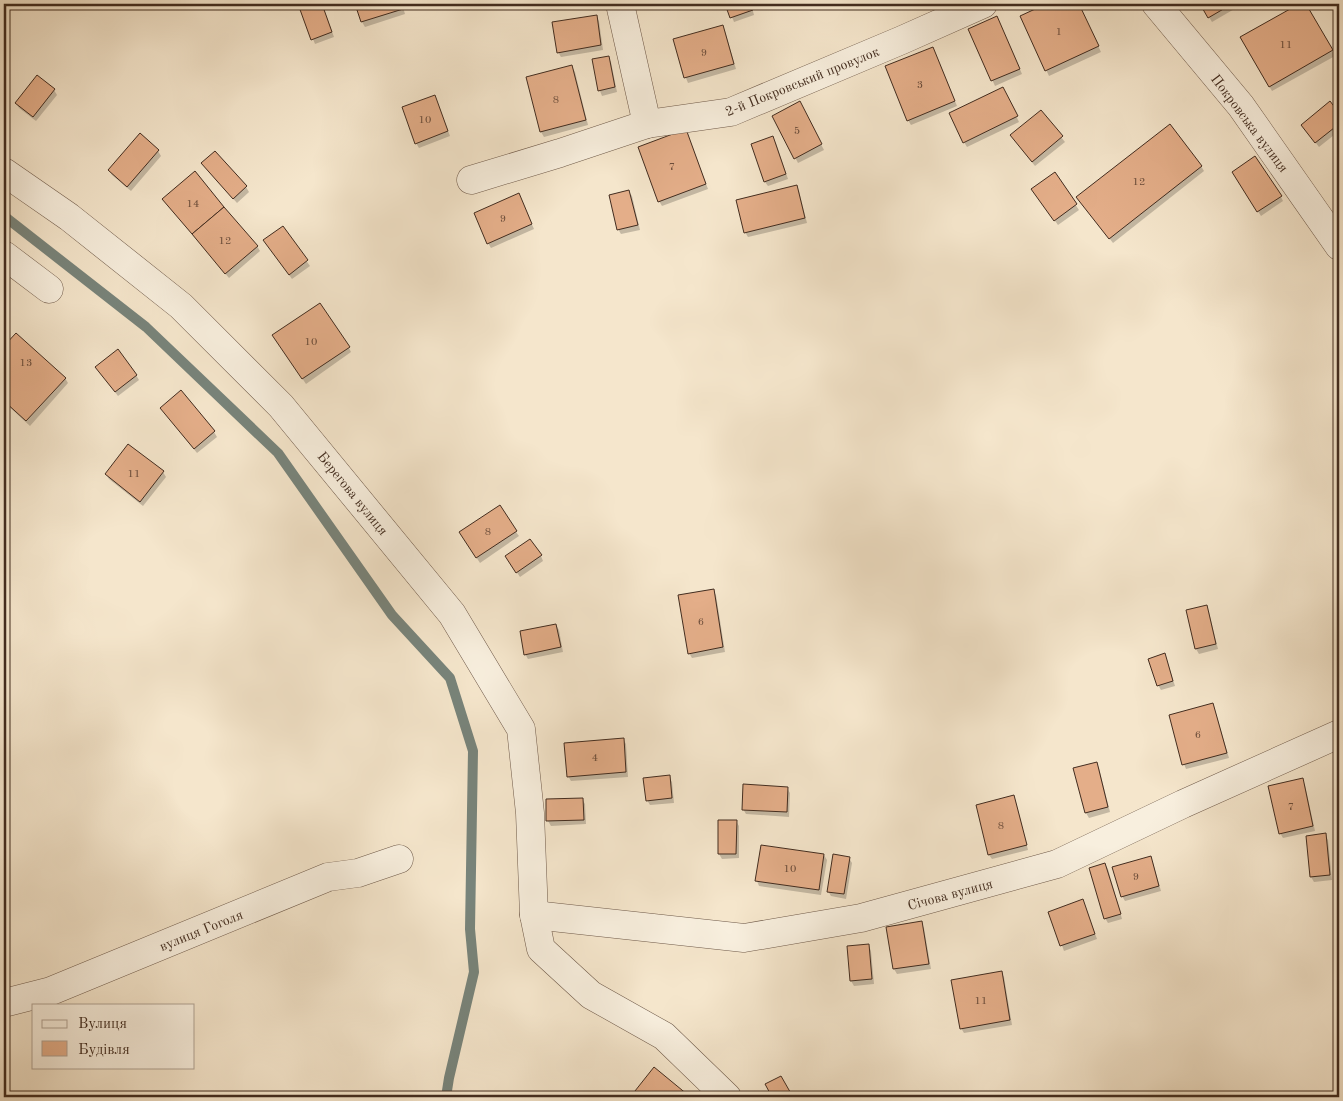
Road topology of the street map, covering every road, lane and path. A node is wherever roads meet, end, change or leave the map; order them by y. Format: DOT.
graph roads {
  1 [pos="620,4"];
  2 [pos="983,4"];
  3 [pos="1156,4"];
  4 [pos="647,124"];
  5 [pos="4,172"];
  6 [pos="471,180"];
  7 [pos="1339,246"];
  8 [pos="4,255"];
  9 [pos="49,289"];
  10 [pos="1339,734"];
  11 [pos="399,859"];
  12 [pos="534,915"];
  13 [pos="4,1003"];
  14 [pos="727,1097"];
  1 -- 4 [label="street"];
  2 -- 4 [label="street, 2-й Покровський провулок"];
  3 -- 7 [label="street, Покровська вулиця"];
  4 -- 6 [label="street, 2-й Покровський провулок"];
  5 -- 12 [label="street, Берегова вулиця"];
  8 -- 9 [label="street"];
  10 -- 12 [label="street, Січова вулиця"];
  11 -- 13 [label="street, вулиця Гоголя"];
  12 -- 14 [label="street, Берегова вулиця"];
}
